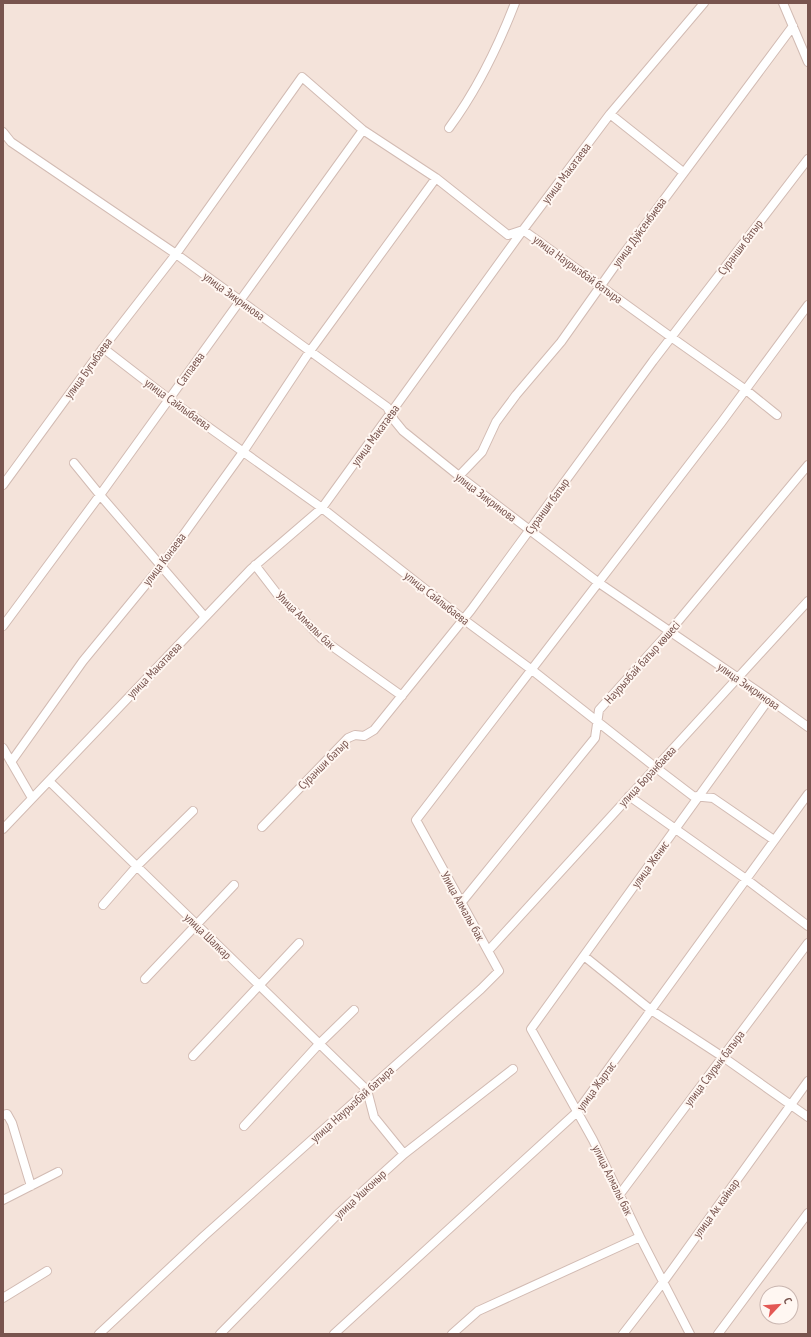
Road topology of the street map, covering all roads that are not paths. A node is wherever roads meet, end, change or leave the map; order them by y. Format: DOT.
graph roads {
  1 [pos="515,3"];
  2 [pos="704,3"];
  3 [pos="783,3"];
  4 [pos="793,26"];
  5 [pos="806,51"];
  6 [pos="808,62"];
  7 [pos="302,77"];
  8 [pos="610,114"];
  9 [pos="449,128"];
  10 [pos="363,130"];
  11 [pos="3,132"];
  12 [pos="808,159"];
  13 [pos="683,172"];
  14 [pos="436,178"];
  15 [pos="524,230"];
  16 [pos="176,254"];
  17 [pos="601,286"];
  18 [pos="240,300"];
  19 [pos="808,305"];
  20 [pos="671,337"];
  21 [pos="103,348"];
  22 [pos="310,351"];
  23 [pos="746,390"];
  24 [pos="169,399"];
  25 [pos="390,414"];
  26 [pos="777,415"];
  27 [pos="243,452"];
  28 [pos="74,463"];
  29 [pos="808,465"];
  30 [pos="459,476"];
  31 [pos="3,485"];
  32 [pos="100,495"];
  33 [pos="322,508"];
  34 [pos="530,530"];
  35 [pos="255,565"];
  36 [pos="161,566"];
  37 [pos="599,582"];
  38 [pos="808,601"];
  39 [pos="205,617"];
  40 [pos="463,619"];
  41 [pos="3,626"];
  42 [pos="670,632"];
  43 [pos="532,670"];
  44 [pos="738,678"];
  45 [pos="402,696"];
  46 [pos="769,699"];
  47 [pos="597,721"];
  48 [pos="808,727"];
  49 [pos="3,748"];
  50 [pos="11,762"];
  51 [pos="655,768"];
  52 [pos="49,781"];
  53 [pos="808,794"];
  54 [pos="629,796"];
  55 [pos="698,796"];
  56 [pos="32,798"];
  57 [pos="193,811"];
  58 [pos="262,826"];
  59 [pos="675,828"];
  60 [pos="3,829"];
  61 [pos="774,840"];
  62 [pos="137,866"];
  63 [pos="746,879"];
  64 [pos="234,884"];
  65 [pos="461,902"];
  66 [pos="103,905"];
  67 [pos="196,925"];
  68 [pos="808,926"];
  69 [pos="299,943"];
  70 [pos="808,943"];
  71 [pos="488,951"];
  72 [pos="584,956"];
  73 [pos="499,971"];
  74 [pos="145,979"];
  75 [pos="259,985"];
  76 [pos="354,1010"];
  77 [pos="651,1010"];
  78 [pos="531,1029"];
  79 [pos="319,1044"];
  80 [pos="193,1056"];
  81 [pos="723,1057"];
  82 [pos="513,1069"];
  83 [pos="808,1081"];
  84 [pos="367,1090"];
  85 [pos="791,1104"];
  86 [pos="577,1112"];
  87 [pos="3,1116"];
  88 [pos="808,1117"];
  89 [pos="244,1126"];
  90 [pos="404,1154"];
  91 [pos="58,1172"];
  92 [pos="31,1186"];
  93 [pos="620,1194"];
  94 [pos="3,1200"];
  95 [pos="808,1213"];
  96 [pos="640,1238"];
  97 [pos="47,1271"];
  98 [pos="664,1281"];
  99 [pos="3,1298"];
  100 [pos="99,1334"];
  101 [pos="220,1334"];
  102 [pos="334,1334"];
  103 [pos="452,1334"];
  104 [pos="623,1334"];
  105 [pos="690,1334"];
  106 [pos="718,1334"];
  1 -- 9 [label="street"];
  2 -- 8 [label="street, улица Макатаева"];
  3 -- 4 [label="street"];
  4 -- 5 [label="street"];
  4 -- 13 [label="street, улица Дуйсенбиева"];
  5 -- 6 [label="street"];
  7 -- 10 [label="street, улица Наурызбай батыра"];
  7 -- 16 [label="street, улица Бугыбаева"];
  8 -- 13 [label="street"];
  8 -- 15 [label="street, улица Макатаева"];
  10 -- 14 [label="street, улица Наурызбай батыра"];
  10 -- 18 [label="street, Сатпаева"];
  11 -- 16 [label="street, улица Зикринова"];
  12 -- 20 [label="street, Суранши батыр"];
  13 -- 17 [label="street, улица Дуйсенбиева"];
  14 -- 15 [label="street, улица Наурызбай батыра"];
  14 -- 22 [label="street, улица Конаева"];
  15 -- 17 [label="street, улица Наурызбай батыра"];
  15 -- 25 [label="street, улица Макатаева"];
  16 -- 18 [label="street, улица Зикринова"];
  16 -- 21 [label="street, улица Бугыбаева"];
  17 -- 20 [label="street, улица Наурызбай батыра"];
  17 -- 30 [label="street, улица Дуйсенбиева"];
  18 -- 22 [label="street, улица Зикринова"];
  18 -- 24 [label="street, Сатпаева"];
  19 -- 23 [label="street"];
  20 -- 23 [label="street, улица Наурызбай батыра"];
  20 -- 34 [label="street, Суранши батыр"];
  21 -- 24 [label="street, улица Сайлыбаева"];
  21 -- 31 [label="street, улица Бугыбаева"];
  22 -- 25 [label="street, улица Зикринова"];
  22 -- 27 [label="street, улица Конаева"];
  23 -- 26 [label="street, улица Наурызбай батыра"];
  23 -- 37 [label="street"];
  24 -- 27 [label="street, улица Сайлыбаева"];
  24 -- 32 [label="street, Сатпаева"];
  25 -- 30 [label="street, улица Зикринова"];
  25 -- 33 [label="street, улица Макатаева"];
  27 -- 33 [label="street, улица Сайлыбаева"];
  27 -- 36 [label="street, улица Конаева"];
  28 -- 32 [label="street"];
  29 -- 42 [label="street, Наурызбай батыр көшесі"];
  30 -- 34 [label="street, улица Зикринова"];
  32 -- 36 [label="street"];
  32 -- 41 [label="street, Сатпаева"];
  33 -- 35 [label="street, улица Макатаева"];
  33 -- 40 [label="street, улица Сайлыбаева"];
  34 -- 37 [label="street, улица Зикринова"];
  34 -- 40 [label="street, Суранши батыр"];
  35 -- 39 [label="street, улица Макатаева"];
  35 -- 45 [label="street, Улица Алмалы бак"];
  36 -- 39 [label="street"];
  36 -- 50 [label="street, улица Конаева"];
  37 -- 42 [label="street, улица Зикринова"];
  37 -- 43 [label="street"];
  38 -- 44 [label="street, улица Боранбаева"];
  39 -- 52 [label="street, улица Макатаева"];
  40 -- 43 [label="street, улица Сайлыбаева"];
  40 -- 45 [label="street, Суранши батыр"];
  42 -- 44 [label="street, улица Зикринова"];
  42 -- 47 [label="street, Наурызбай батыр көшесі"];
  43 -- 47 [label="street, улица Сайлыбаева"];
  43 -- 65 [label="street, Улица Алмалы бак"];
  44 -- 46 [label="street, улица Зикринова"];
  44 -- 51 [label="street, улица Боранбаева"];
  45 -- 58 [label="street, Суранши батыр"];
  46 -- 48 [label="street, улица Зикринова"];
  46 -- 55 [label="street, улица Женис"];
  47 -- 51 [label="street, улица Сайлыбаева"];
  47 -- 65 [label="street, Наурызбай батыр көшесі"];
  49 -- 50 [label="street"];
  50 -- 56 [label="street"];
  51 -- 54 [label="street, улица Боранбаева"];
  51 -- 55 [label="street, улица Сайлыбаева"];
  52 -- 56 [label="street, улица Макатаева"];
  52 -- 62 [label="street, улица Шалкар"];
  53 -- 61 [label="street, улица Жартас"];
  54 -- 59 [label="street"];
  54 -- 71 [label="street, улица Боранбаева"];
  55 -- 59 [label="street, улица Женис"];
  55 -- 61 [label="street, улица Сайлыбаева"];
  56 -- 60 [label="street, улица Макатаева"];
  57 -- 62 [label="street"];
  59 -- 63 [label="street"];
  59 -- 72 [label="street, улица Женис"];
  61 -- 63 [label="street, улица Жартас"];
  62 -- 66 [label="street"];
  62 -- 67 [label="street, улица Шалкар"];
  63 -- 68 [label="street"];
  63 -- 77 [label="street, улица Жартас"];
  64 -- 67 [label="street"];
  65 -- 71 [label="street, Улица Алмалы бак"];
  67 -- 74 [label="street"];
  67 -- 75 [label="street, улица Шалкар"];
  69 -- 75 [label="street"];
  70 -- 81 [label="street, улица Саурык батыра"];
  71 -- 73 [label="street, Улица Алмалы бак"];
  72 -- 77 [label="street"];
  72 -- 78 [label="street, улица Женис"];
  73 -- 84 [label="street, улица Наурызбай батыра"];
  75 -- 79 [label="street, улица Шалкар"];
  75 -- 80 [label="street"];
  76 -- 79 [label="street"];
  77 -- 81 [label="street"];
  77 -- 86 [label="street, улица Жартас"];
  78 -- 86 [label="street, улица Алмалы бак"];
  79 -- 84 [label="street, улица Шалкар"];
  79 -- 89 [label="street"];
  81 -- 85 [label="street"];
  81 -- 93 [label="street, улица Саурык батыра"];
  82 -- 90 [label="street, улица Ушконыр"];
  83 -- 85 [label="street, улица Ак кайнар"];
  84 -- 90 [label="street"];
  84 -- 100 [label="street, улица Наурызбай батыра"];
  85 -- 88 [label="street"];
  85 -- 98 [label="street, улица Ак кайнар"];
  86 -- 93 [label="street, улица Алмалы бак"];
  86 -- 102 [label="street, улица Жартас"];
  87 -- 92 [label="street"];
  90 -- 101 [label="street, улица Ушконыр"];
  91 -- 92 [label="street"];
  92 -- 94 [label="street"];
  93 -- 96 [label="street, улица Алмалы бак"];
  95 -- 106 [label="street"];
  96 -- 98 [label="street, улица Алмалы бак"];
  96 -- 103 [label="street"];
  97 -- 99 [label="street"];
  98 -- 104 [label="street, улица Ак кайнар"];
  98 -- 105 [label="street, улица Алмалы бак"];
}
